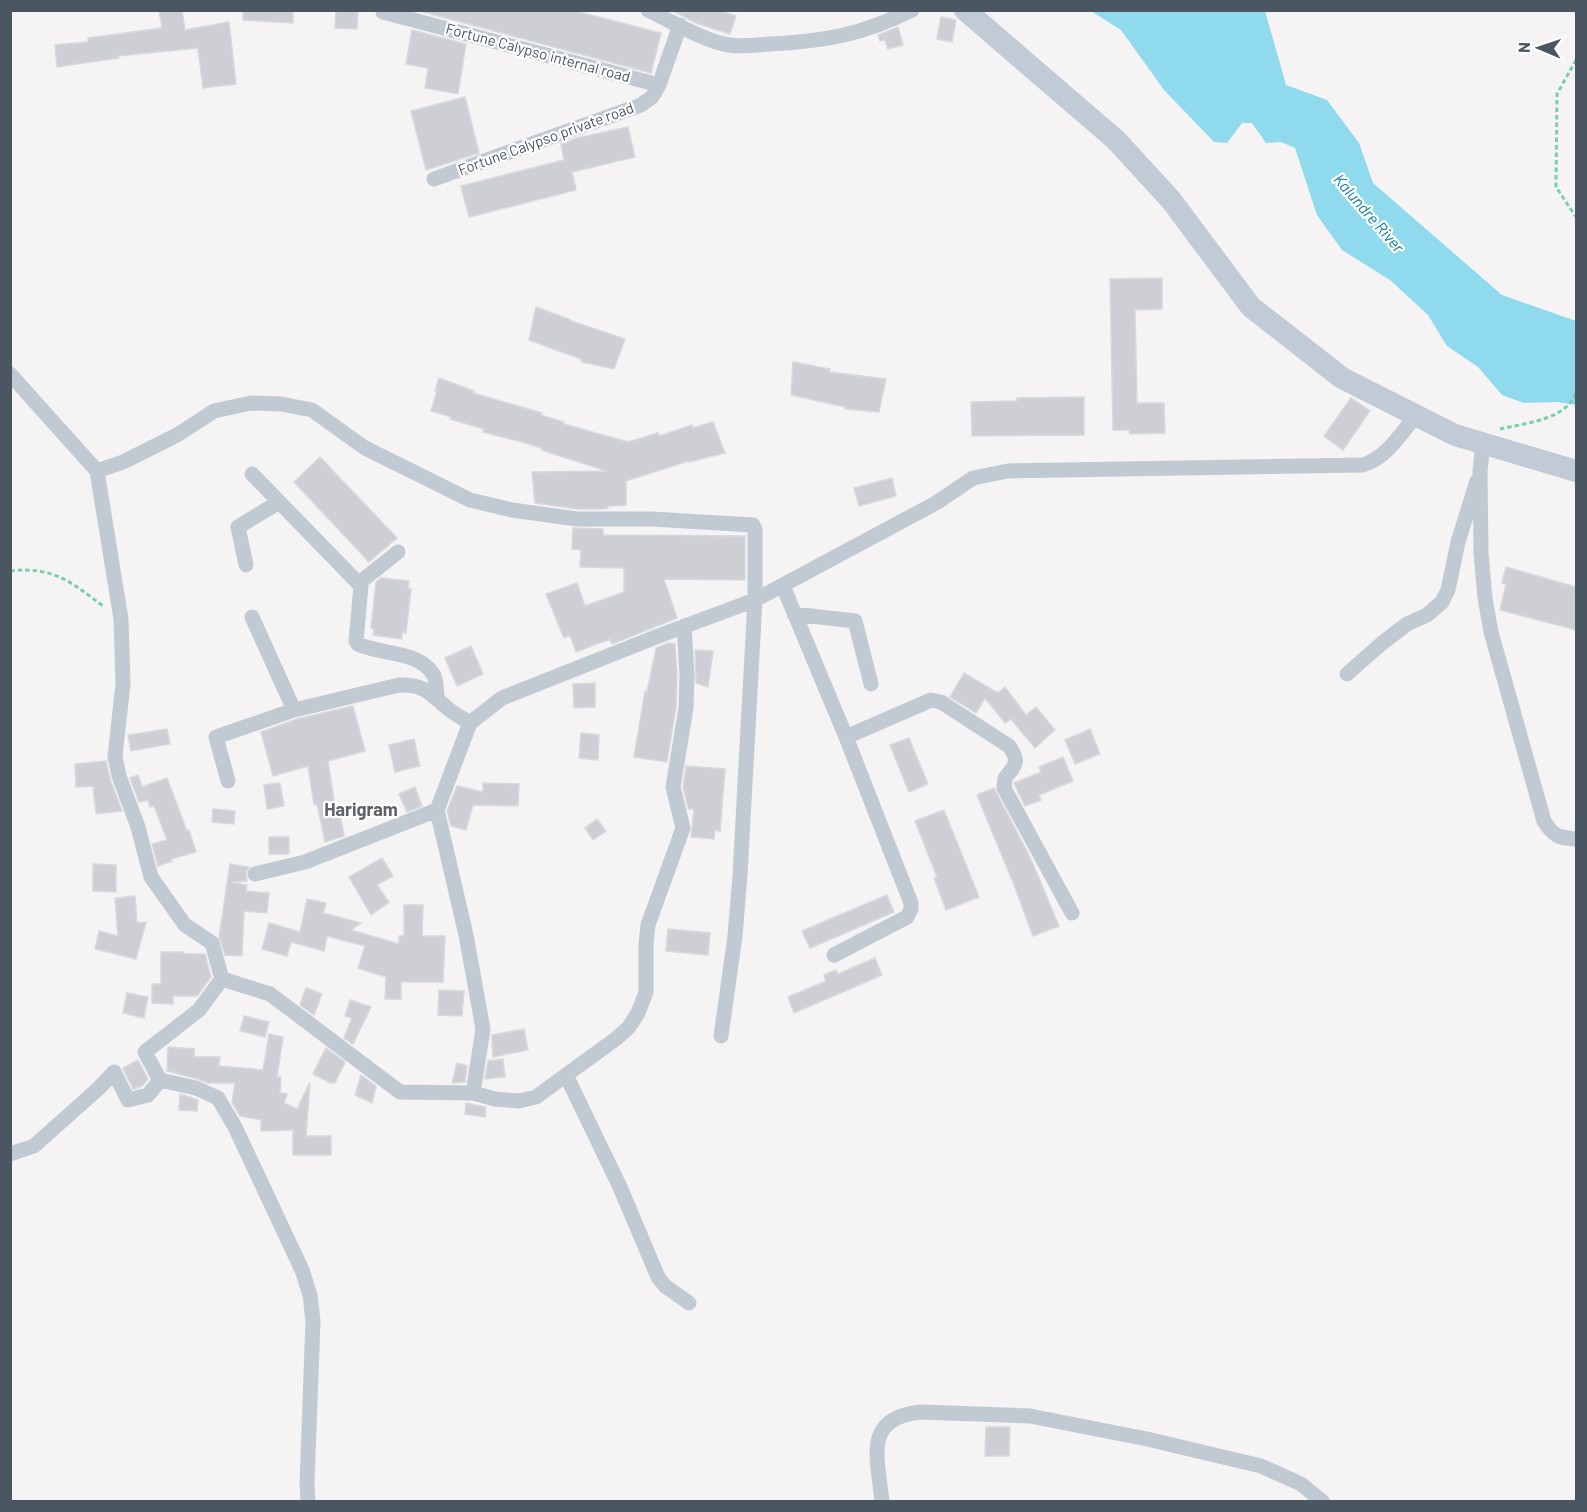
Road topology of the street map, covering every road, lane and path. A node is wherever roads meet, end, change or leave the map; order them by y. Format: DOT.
graph roads {
  1 [pos="648,10"];
  2 [pos="912,10"];
  3 [pos="965,10"];
  4 [pos="383,12"];
  5 [pos="680,25"];
  6 [pos="1576,60"];
  7 [pos="658,85"];
  8 [pos="434,179"];
  9 [pos="1576,217"];
  10 [pos="10,374"];
  11 [pos="1576,393"];
  12 [pos="1416,415"];
  13 [pos="1490,436"];
  14 [pos="97,471"];
  15 [pos="1480,471"];
  16 [pos="1576,471"];
  17 [pos="252,474"];
  18 [pos="279,502"];
  19 [pos="398,552"];
  20 [pos="246,565"];
  21 [pos="10,571"];
  22 [pos="359,583"];
  23 [pos="783,586"];
  24 [pos="755,600"];
  25 [pos="794,614"];
  26 [pos="252,617"];
  27 [pos="121,619"];
  28 [pos="684,626"];
  29 [pos="1347,674"];
  30 [pos="871,684"];
  31 [pos="437,697"];
  32 [pos="294,710"];
  33 [pos="470,723"];
  34 [pos="846,737"];
  35 [pos="228,781"];
  36 [pos="437,810"];
  37 [pos="1576,839"];
  38 [pos="255,874"];
  39 [pos="1072,913"];
  40 [pos="834,955"];
  41 [pos="222,978"];
  42 [pos="721,1036"];
  43 [pos="566,1075"];
  44 [pos="160,1080"];
  45 [pos="473,1092"];
  46 [pos="10,1154"];
  47 [pos="689,1303"];
  48 [pos="308,1502"];
  49 [pos="882,1502"];
  50 [pos="1323,1502"];
  1 -- 5 [label="street"];
  2 -- 5 [label="street"];
  3 -- 12 [label="main road"];
  4 -- 7 [label="street, Fortune Calypso internal road"];
  5 -- 7 [label="street, Fortune Calypso private road"];
  6 -- 9 [label="path"];
  7 -- 8 [label="street, Fortune Calypso private road"];
  10 -- 14 [label="street"];
  11 -- 13 [label="path"];
  12 -- 13 [label="main road"];
  12 -- 23 [label="street"];
  13 -- 15 [label="street"];
  13 -- 16 [label="main road"];
  14 -- 24 [label="street"];
  14 -- 27 [label="street"];
  15 -- 29 [label="street"];
  15 -- 37 [label="street"];
  17 -- 18 [label="street"];
  18 -- 20 [label="street"];
  18 -- 22 [label="street"];
  19 -- 22 [label="street"];
  21 -- 27 [label="path"];
  22 -- 31 [label="street"];
  23 -- 24 [label="street"];
  23 -- 25 [label="street"];
  24 -- 28 [label="street"];
  24 -- 42 [label="street"];
  25 -- 30 [label="street"];
  25 -- 34 [label="street"];
  26 -- 32 [label="street"];
  27 -- 41 [label="street"];
  28 -- 33 [label="street"];
  28 -- 43 [label="street"];
  31 -- 32 [label="street"];
  31 -- 33 [label="street"];
  32 -- 35 [label="street"];
  33 -- 36 [label="street"];
  34 -- 39 [label="street"];
  34 -- 40 [label="street"];
  36 -- 38 [label="street"];
  36 -- 45 [label="street"];
  41 -- 44 [label="street"];
  41 -- 45 [label="street"];
  43 -- 45 [label="street"];
  43 -- 47 [label="street"];
  44 -- 46 [label="street"];
  44 -- 48 [label="street"];
  49 -- 50 [label="street"];
}
